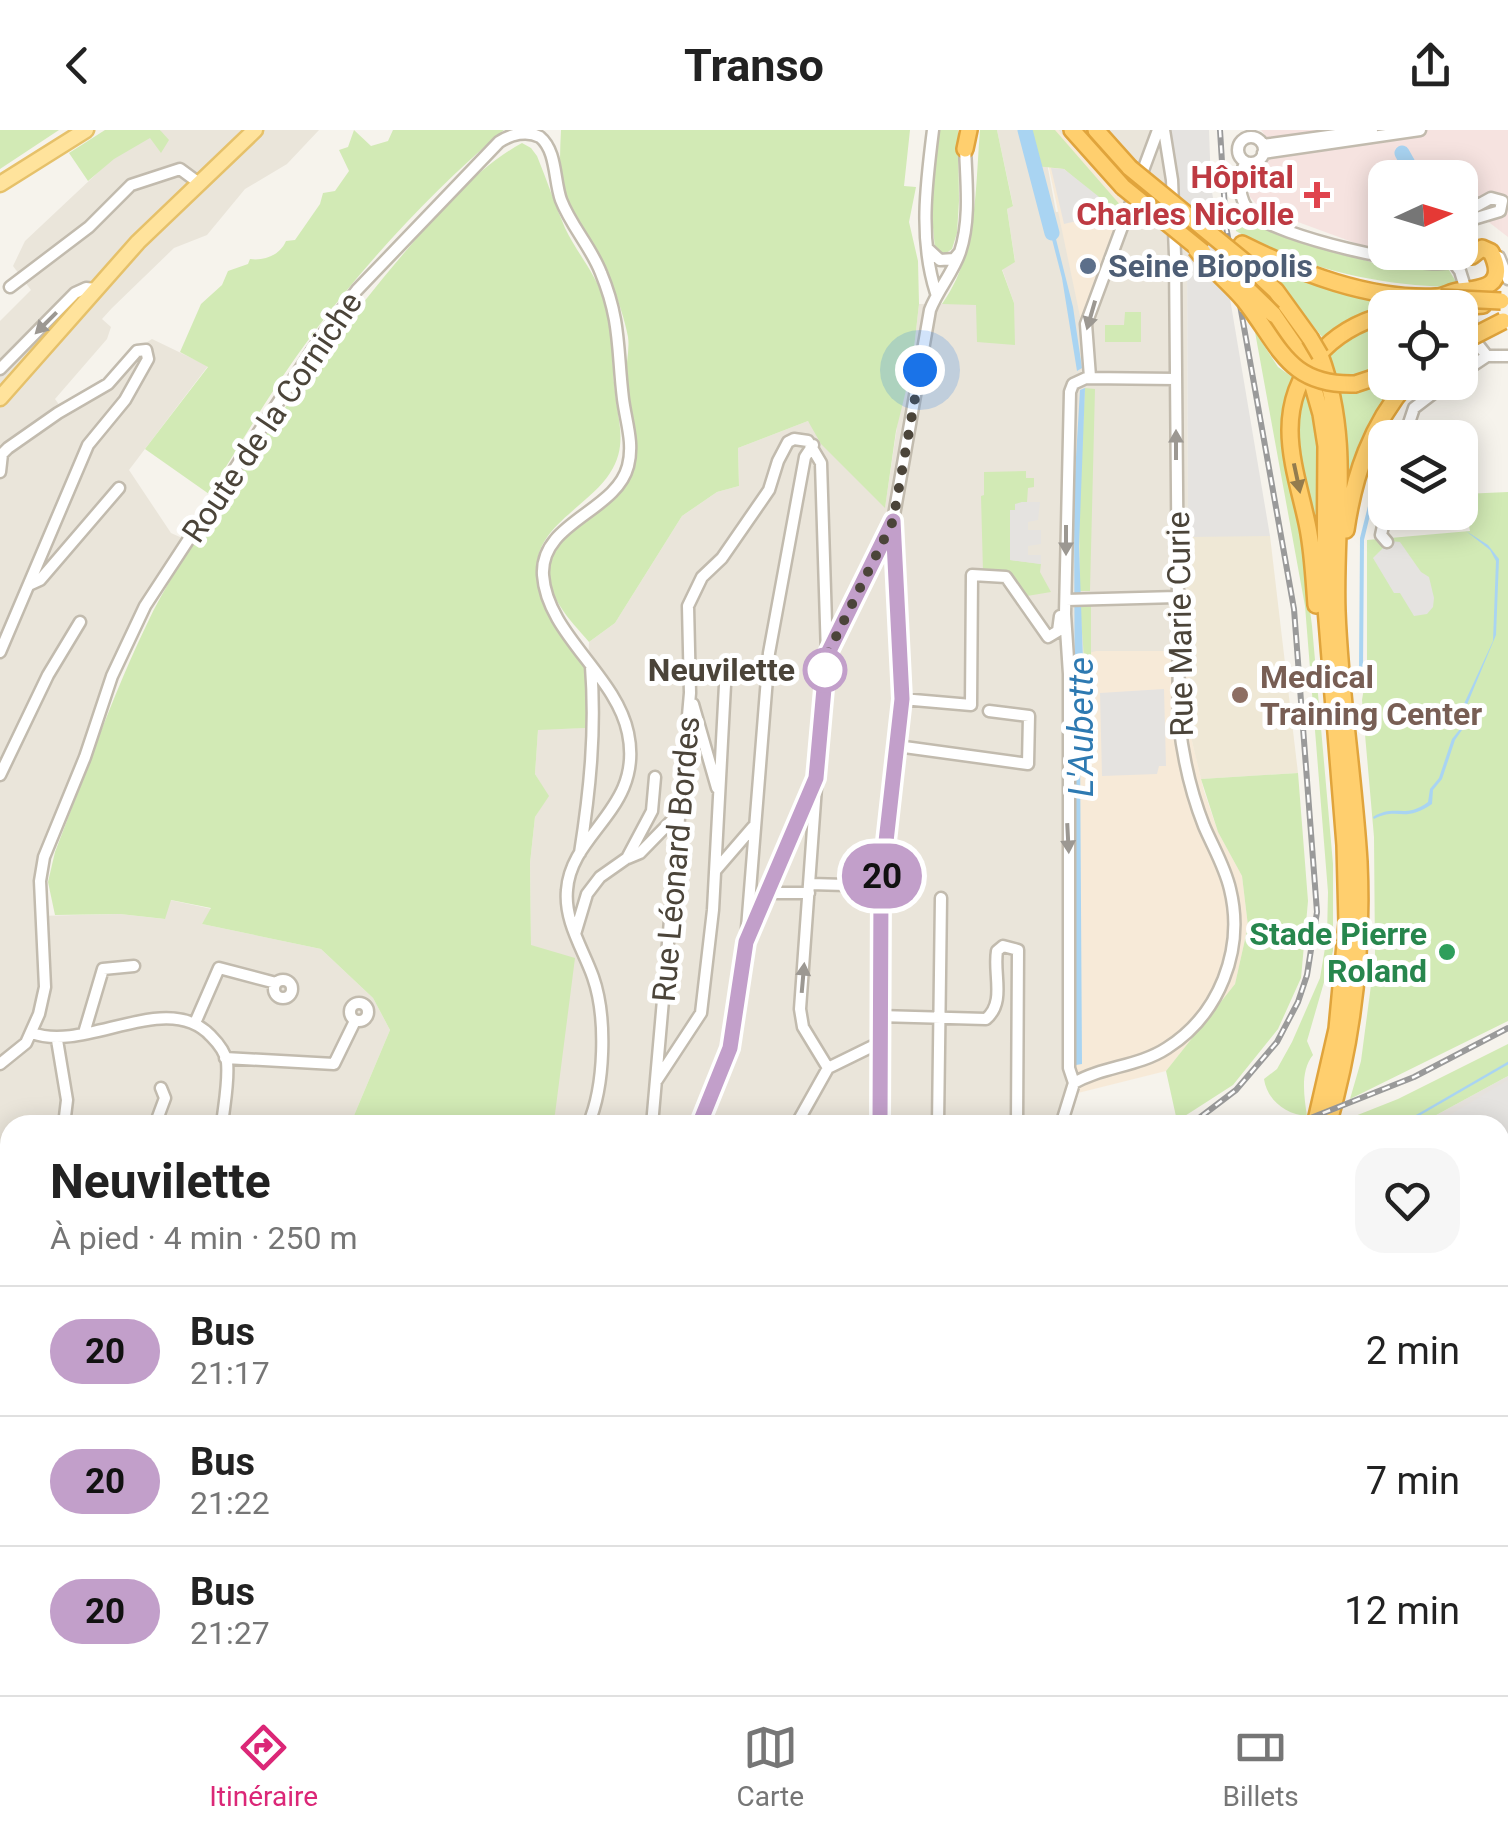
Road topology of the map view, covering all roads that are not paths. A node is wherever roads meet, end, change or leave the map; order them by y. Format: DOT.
graph roads {
  1 [pos="86,130"];
  2 [pos="256,130"];
  3 [pos="933,130"];
  4 [pos="967,130"];
  5 [pos="1072,130"];
  6 [pos="1096,130"];
  7 [pos="1161,130"];
  8 [pos="1418,131"];
  9 [pos="1376,132"];
  10 [pos="1242,134"];
  11 [pos="1165,146"];
  12 [pos="965,149"];
  13 [pos="1150,149"];
  14 [pos="1263,149"];
  15 [pos="1246,162"];
  16 [pos="199,183"];
  17 [pos="0,184"];
  18 [pos="1503,196"];
  19 [pos="1478,205"];
  20 [pos="1182,211"];
  21 [pos="1478,218"];
  22 [pos="1478,247"];
  23 [pos="927,248"];
  24 [pos="1196,248"];
  25 [pos="1478,248"];
  26 [pos="1368,251"];
  27 [pos="960,252"];
  28 [pos="1456,270"];
  29 [pos="1466,270"];
  30 [pos="1508,278"];
  31 [pos="10,286"];
  32 [pos="96,289"];
  33 [pos="1375,290"];
  34 [pos="1478,290"];
  35 [pos="936,293"];
  36 [pos="1478,301"];
  37 [pos="1505,301"];
  38 [pos="1505,321"];
  39 [pos="1368,322"];
  40 [pos="1478,328"];
  41 [pos="1478,345"];
  42 [pos="1487,356"];
  43 [pos="1508,356"];
  44 [pos="1311,362"];
  45 [pos="1478,362"];
  46 [pos="0,368"];
  47 [pos="1090,378"];
  48 [pos="1176,379"];
  49 [pos="1368,380"];
  50 [pos="0,398"];
  51 [pos="1394,400"];
  52 [pos="1424,400"];
  53 [pos="1410,420"];
  54 [pos="812,445"];
  55 [pos="1,454"];
  56 [pos="0,472"];
  57 [pos="119,488"];
  58 [pos="893,521"];
  59 [pos="1382,530"];
  60 [pos="1387,542"];
  61 [pos="1337,568"];
  62 [pos="29,585"];
  63 [pos="1177,597"];
  64 [pos="1072,602"];
  65 [pos="80,622"];
  66 [pos="0,652"];
  67 [pos="827,655"];
  68 [pos="591,665"];
  69 [pos="726,685"];
  70 [pos="690,693"];
  71 [pos="902,699"];
  72 [pos="1331,702"];
  73 [pos="989,712"];
  74 [pos="897,746"];
  75 [pos="0,776"];
  76 [pos="655,777"];
  77 [pos="816,778"];
  78 [pos="718,794"];
  79 [pos="682,811"];
  80 [pos="755,825"];
  81 [pos="580,856"];
  82 [pos="627,858"];
  83 [pos="714,872"];
  84 [pos="881,886"];
  85 [pos="768,888"];
  86 [pos="810,889"];
  87 [pos="940,898"];
  88 [pos="575,934"];
  89 [pos="746,942"];
  90 [pos="134,966"];
  91 [pos="276,982"];
  92 [pos="880,1016"];
  93 [pos="940,1018"];
  94 [pos="356,1021"];
  95 [pos="195,1022"];
  96 [pos="32,1033"];
  97 [pos="84,1033"];
  98 [pos="57,1040"];
  99 [pos="879,1043"];
  100 [pos="226,1058"];
  101 [pos="0,1064"];
  102 [pos="828,1068"];
  103 [pos="657,1082"];
  104 [pos="1074,1083"];
  105 [pos="161,1088"];
  106 [pos="1330,1095"];
  107 [pos="65,1115"];
  108 [pos="159,1115"];
  109 [pos="223,1115"];
  110 [pos="591,1115"];
  111 [pos="653,1115"];
  112 [pos="703,1115"];
  113 [pos="802,1115"];
  114 [pos="880,1115"];
  115 [pos="938,1115"];
  116 [pos="1017,1115"];
  117 [pos="1065,1115"];
  118 [pos="1319,1115"];
  119 [pos="1330,1115"];
  1 -- 17 [label="main road"];
  2 -- 16 [label="main road"];
  3 -- 23 [label="street"];
  4 -- 12 [label="highway"];
  5 -- 24 [label="highway, bridge"];
  6 -- 20 [label="highway, bridge"];
  7 -- 11 [label="street, Rue Marie Curie"];
  7 -- 13 [label="street"];
  8 -- 9 [label="street"];
  9 -- 14 [label="street"];
  10 -- 14 [label="street"];
  10 -- 15 [label="street"];
  11 -- 13 [label="street"];
  11 -- 48 [label="street, Rue Marie Curie"];
  12 -- 27 [label="street"];
  13 -- 47 [label="street, one-way"];
  14 -- 15 [label="street"];
  15 -- 26 [label="street"];
  16 -- 31 [label="street"];
  16 -- 32 [label="main road"];
  18 -- 19 [label="street"];
  18 -- 21 [label="street"];
  20 -- 33 [label="highway, bridge"];
  20 -- 44 [label="highway, bridge"];
  22 -- 30 [label="street"];
  23 -- 27 [label="street"];
  23 -- 35 [label="street"];
  24 -- 44 [label="highway, bridge"];
  24 -- 49 [label="highway, bridge"];
  25 -- 34 [label="highway"];
  27 -- 35 [label="street"];
  28 -- 29 [label="street"];
  32 -- 46 [label="street, one-way"];
  32 -- 50 [label="main road"];
  35 -- 58 [label="street"];
  36 -- 37 [label="highway, bridge"];
  38 -- 40 [label="highway, bridge"];
  39 -- 72 [label="highway, one-way"];
  41 -- 42 [label="street"];
  42 -- 43 [label="street"];
  42 -- 45 [label="street"];
  44 -- 61 [label="highway"];
  44 -- 72 [label="highway"];
  47 -- 48 [label="street"];
  47 -- 64 [label="street, one-way"];
  63 -- 48 [label="street, Rue Marie Curie, one-way"];
  51 -- 61 [label="highway"];
  52 -- 53 [label="street"];
  54 -- 67 [label="street"];
  54 -- 70 [label="street, Rue Léonard Bordes"];
  54 -- 80 [label="street"];
  55 -- 56 [label="street"];
  55 -- 62 [label="street"];
  57 -- 62 [label="street"];
  58 -- 67 [label="street"];
  58 -- 71 [label="street"];
  59 -- 60 [label="street"];
  61 -- 106 [label="highway"];
  62 -- 66 [label="street"];
  63 -- 64 [label="street"];
  63 -- 104 [label="street, Rue Marie Curie"];
  64 -- 71 [label="street"];
  64 -- 104 [label="street, one-way"];
  65 -- 75 [label="street"];
  67 -- 77 [label="street"];
  68 -- 81 [label="street"];
  68 -- 81 [label="street"];
  68 -- 96 [label="street, Route de la Corniche"];
  69 -- 78 [label="street"];
  70 -- 78 [label="street"];
  70 -- 79 [label="street, Rue Léonard Bordes"];
  71 -- 74 [label="street"];
  72 -- 106 [label="highway"];
  73 -- 74 [label="street"];
  74 -- 84 [label="street"];
  76 -- 82 [label="street"];
  77 -- 85 [label="street"];
  77 -- 86 [label="street"];
  78 -- 83 [label="street"];
  79 -- 82 [label="street"];
  79 -- 103 [label="street, Rue Léonard Bordes"];
  80 -- 83 [label="street"];
  80 -- 89 [label="street"];
  81 -- 88 [label="street"];
  82 -- 88 [label="street"];
  83 -- 103 [label="street"];
  84 -- 86 [label="street"];
  84 -- 92 [label="street"];
  85 -- 86 [label="street"];
  85 -- 89 [label="street"];
  102 -- 86 [label="street, one-way"];
  87 -- 93 [label="street"];
  88 -- 110 [label="street"];
  89 -- 112 [label="street"];
  90 -- 97 [label="street"];
  91 -- 95 [label="street"];
  92 -- 93 [label="street"];
  92 -- 99 [label="street"];
  93 -- 115 [label="street"];
  93 -- 116 [label="street"];
  94 -- 100 [label="street"];
  95 -- 97 [label="street"];
  95 -- 100 [label="street"];
  96 -- 98 [label="street"];
  96 -- 101 [label="street"];
  97 -- 98 [label="street"];
  98 -- 107 [label="street"];
  99 -- 102 [label="street"];
  99 -- 114 [label="street"];
  100 -- 109 [label="street"];
  102 -- 113 [label="street"];
  103 -- 111 [label="street, Rue Léonard Bordes"];
  104 -- 117 [label="street"];
  105 -- 108 [label="street"];
  106 -- 118 [label="highway"];
  106 -- 119 [label="highway"];
}
